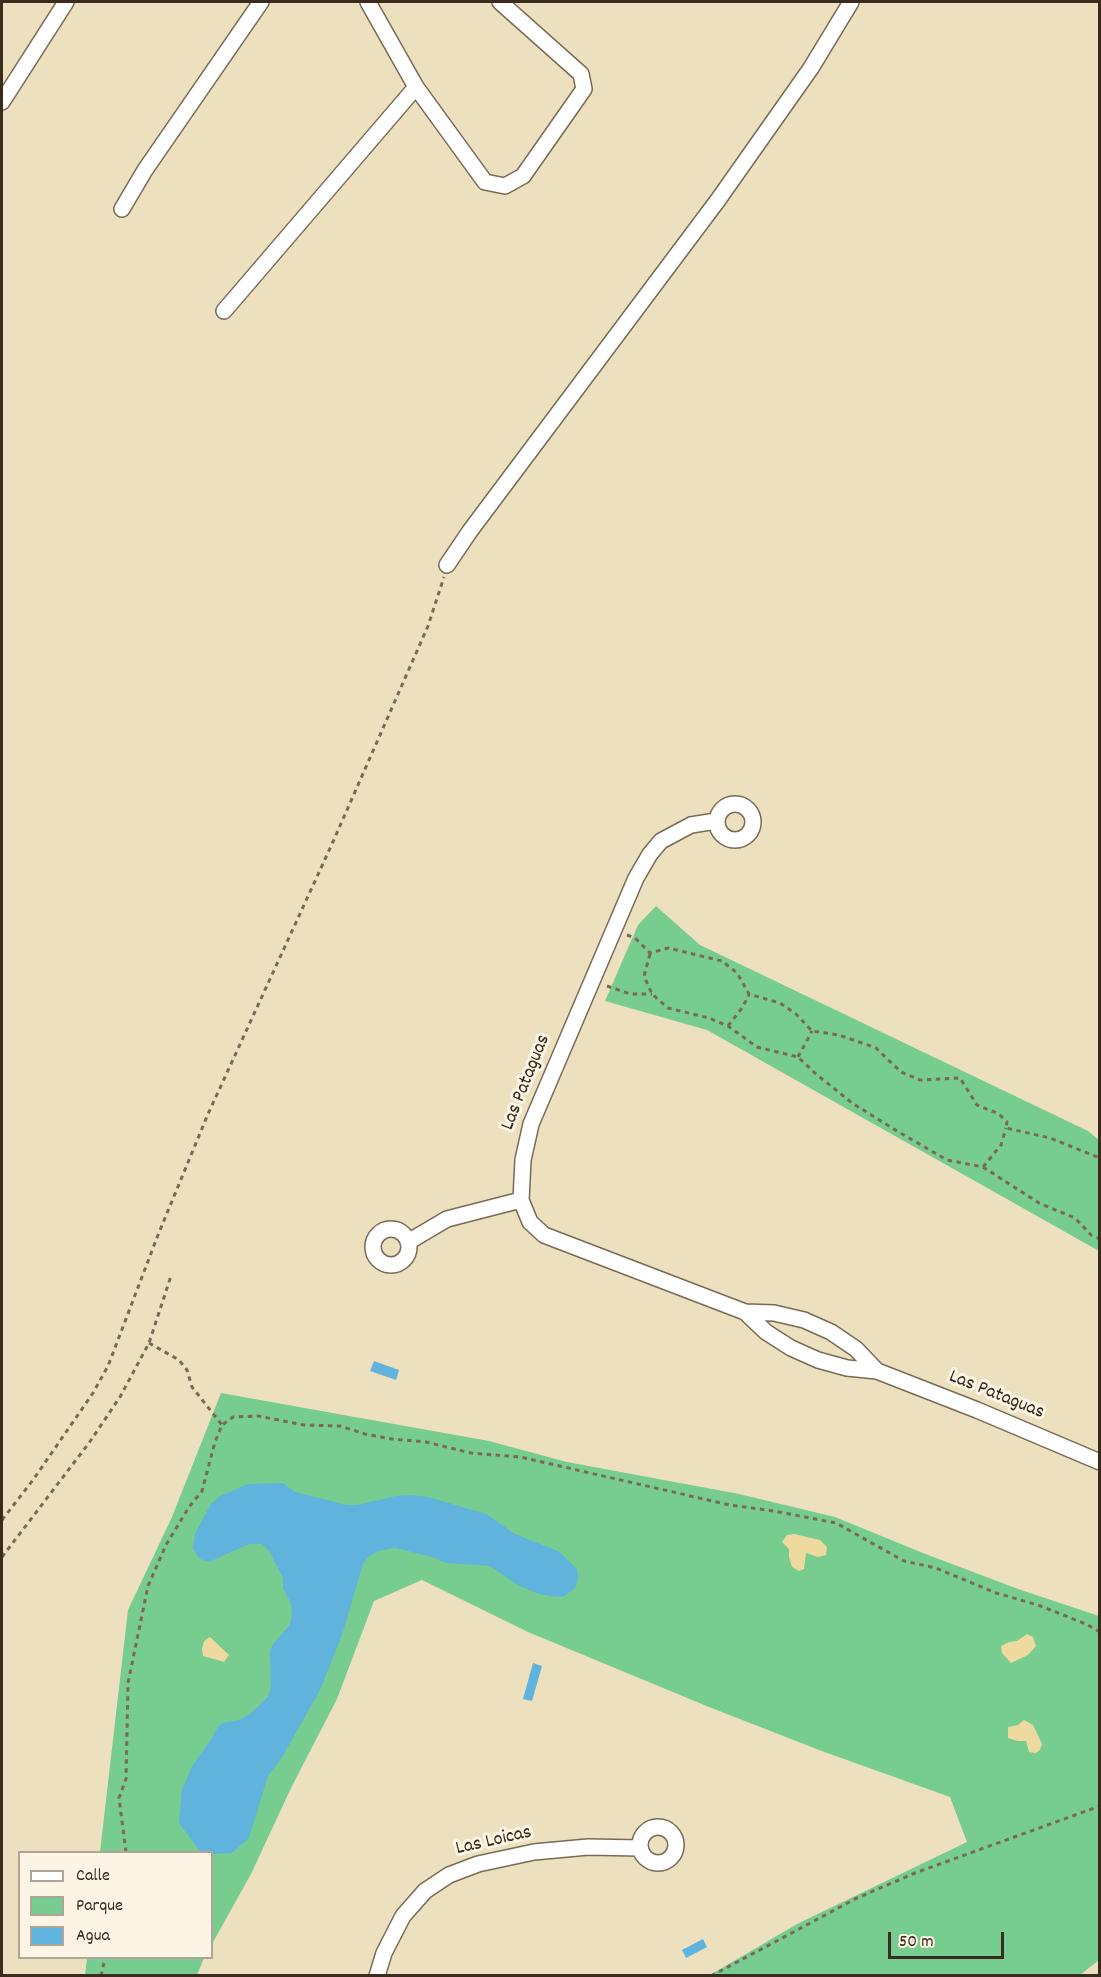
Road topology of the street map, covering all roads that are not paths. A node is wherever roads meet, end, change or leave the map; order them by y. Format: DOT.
graph roads {
  1 [pos="66,2"];
  2 [pos="261,2"];
  3 [pos="368,2"];
  4 [pos="500,2"];
  5 [pos="851,2"];
  6 [pos="416,87"];
  7 [pos="2,102"];
  8 [pos="122,209"];
  9 [pos="224,311"];
  10 [pos="447,565"];
  11 [pos="716,821"];
  12 [pos="521,1200"];
  13 [pos="408,1242"];
  14 [pos="744,1312"];
  15 [pos="877,1371"];
  16 [pos="1100,1462"];
  17 [pos="640,1848"];
  18 [pos="377,1976"];
  1 -- 7 [label="street"];
  2 -- 8 [label="street"];
  3 -- 6 [label="street"];
  4 -- 6 [label="street"];
  5 -- 10 [label="street"];
  6 -- 9 [label="street"];
  11 -- 12 [label="street, Las Pataguas"];
  12 -- 13 [label="street"];
  12 -- 14 [label="street, Las Pataguas"];
  14 -- 15 [label="street, Las Pataguas"];
  14 -- 15 [label="street, Las Pataguas"];
  15 -- 16 [label="street, Las Pataguas"];
  17 -- 18 [label="street, Las Loicas"];
}
